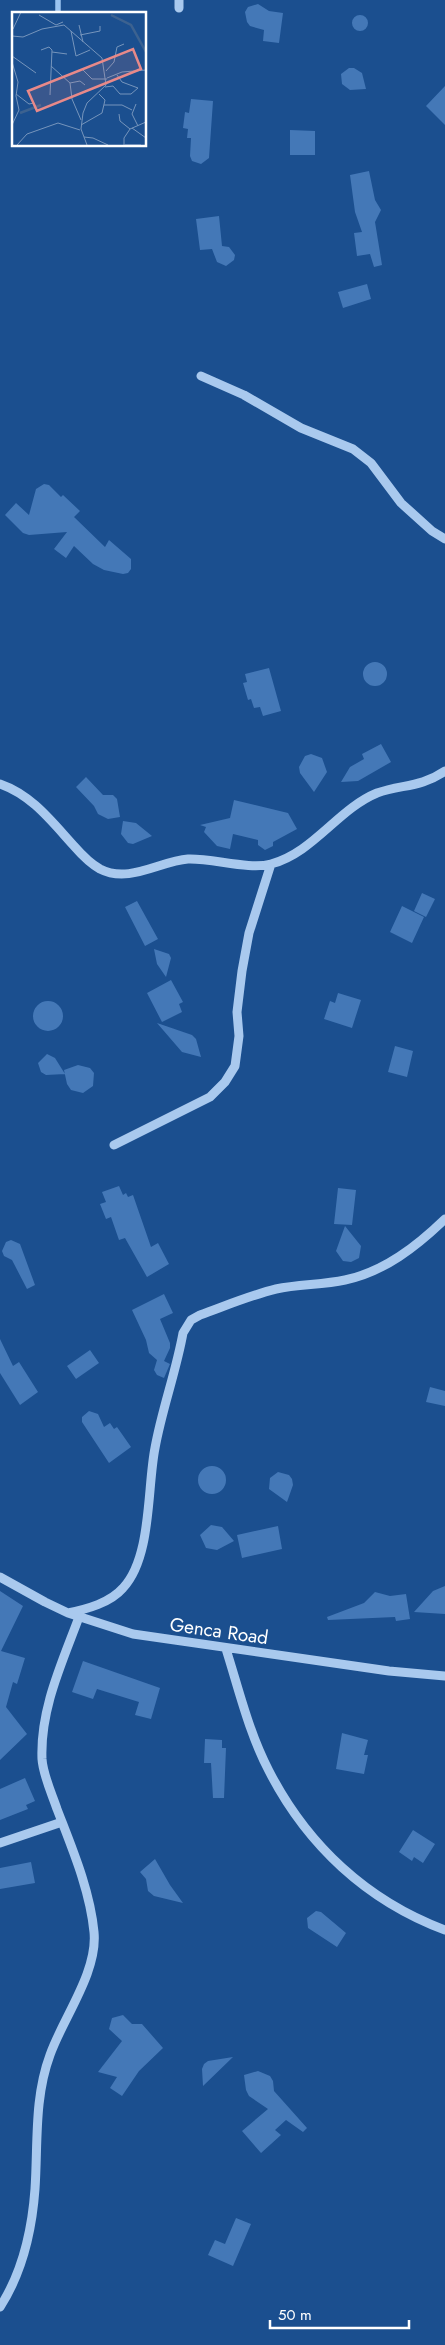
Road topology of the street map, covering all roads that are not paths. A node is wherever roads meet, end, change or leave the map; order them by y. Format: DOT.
graph roads {
  1 [pos="201,376"];
  2 [pos="445,539"];
  3 [pos="445,771"];
  4 [pos="0,784"];
  5 [pos="272,864"];
  6 [pos="114,1145"];
  7 [pos="445,1219"];
  8 [pos="0,1577"];
  9 [pos="68,1613"];
  10 [pos="79,1617"];
  11 [pos="226,1649"];
  12 [pos="445,1676"];
  13 [pos="62,1822"];
  14 [pos="0,1843"];
  15 [pos="445,1930"];
  16 [pos="0,2307"];
  1 -- 2 [label="street"];
  3 -- 5 [label="street"];
  4 -- 5 [label="street"];
  5 -- 6 [label="street"];
  7 -- 9 [label="street"];
  8 -- 9 [label="street, Genca Road"];
  9 -- 10 [label="street, Genca Road"];
  10 -- 11 [label="street, Genca Road"];
  10 -- 13 [label="street"];
  11 -- 12 [label="street, Genca Road"];
  11 -- 15 [label="street"];
  13 -- 14 [label="street"];
  13 -- 16 [label="street"];
}
